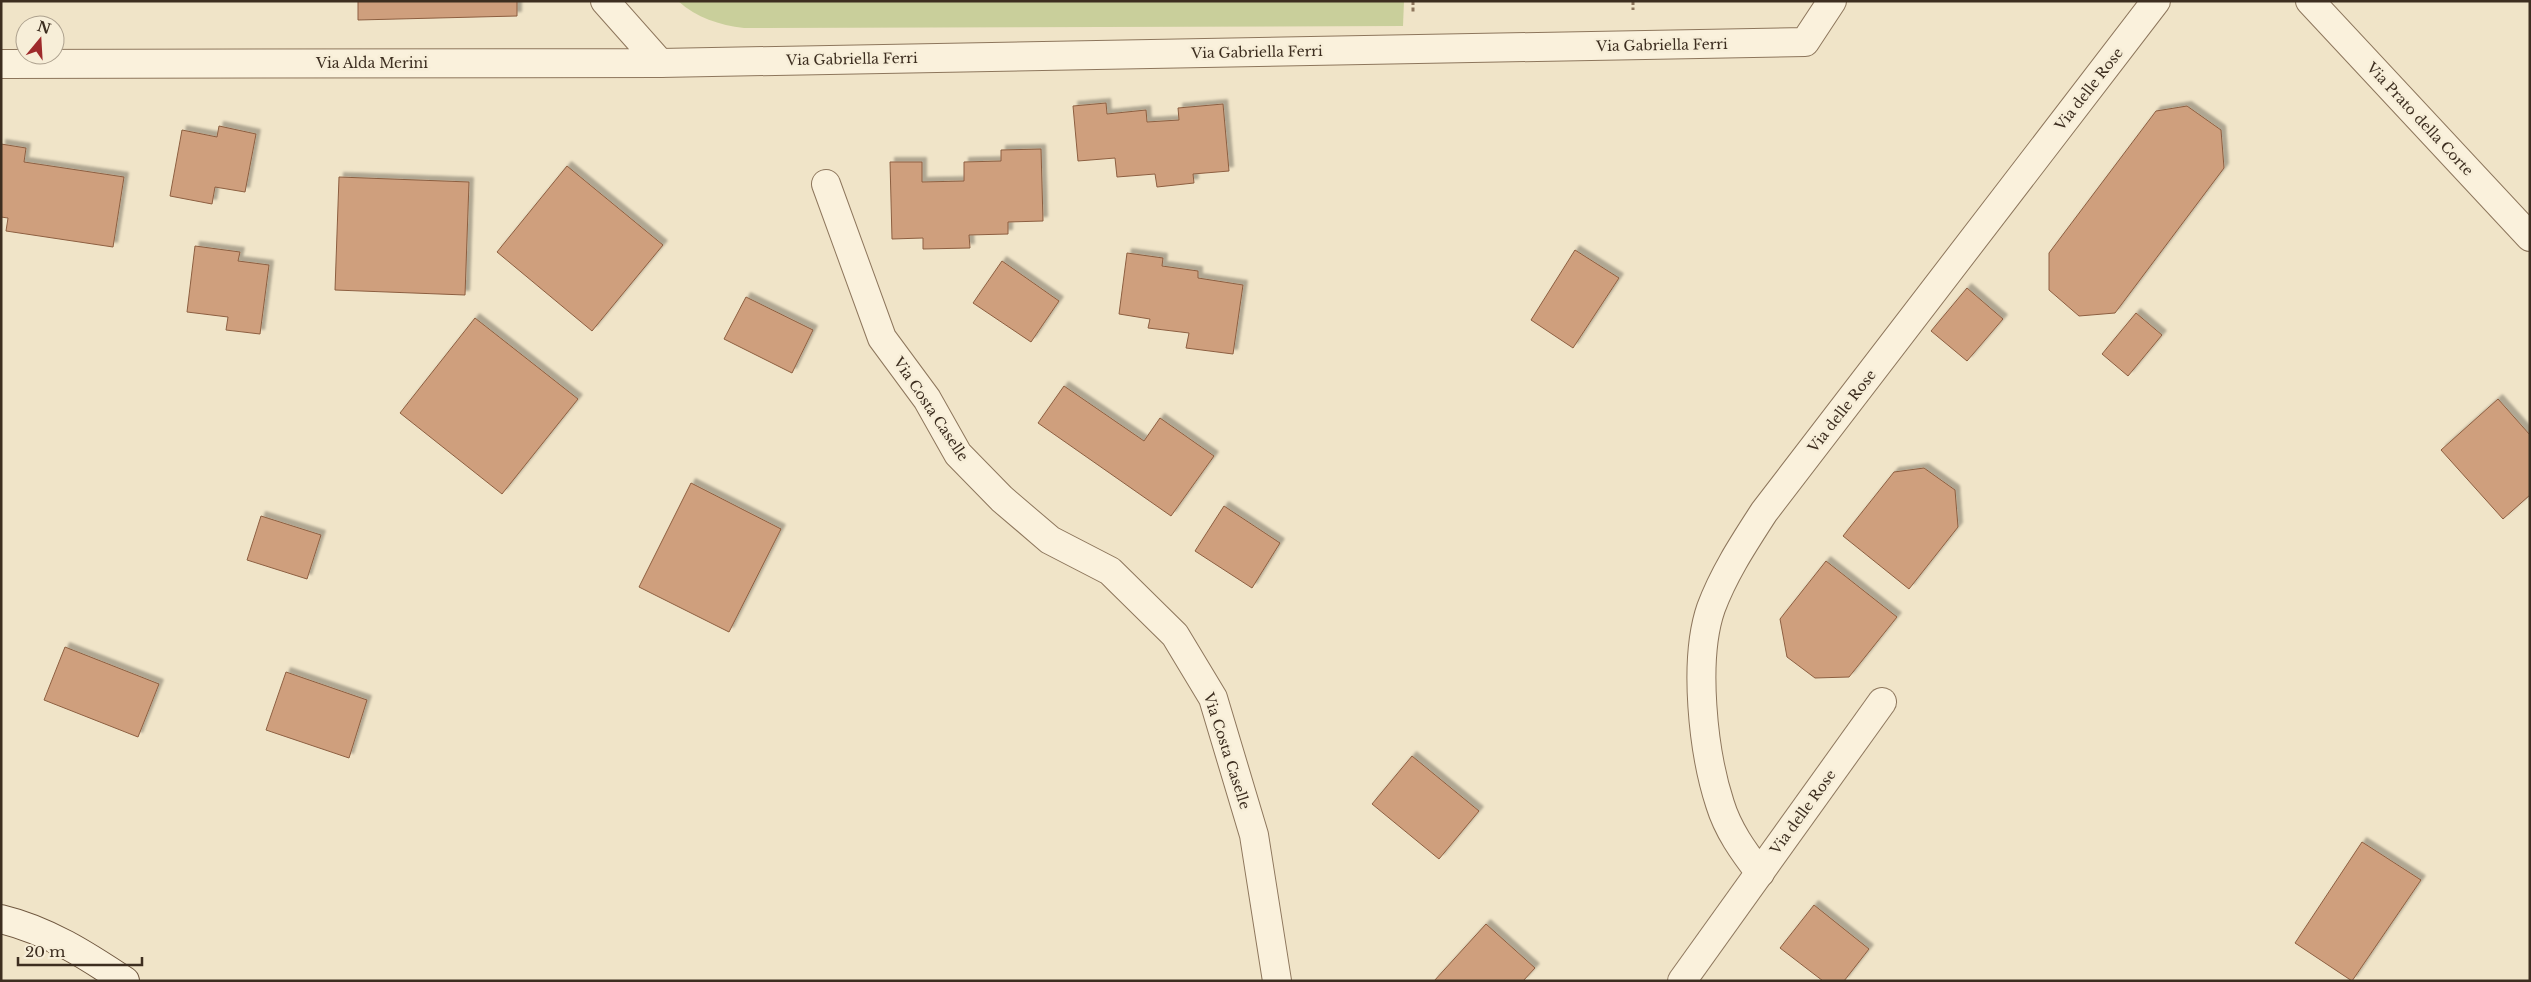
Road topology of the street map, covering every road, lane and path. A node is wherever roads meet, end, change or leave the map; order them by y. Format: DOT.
graph roads {
  1 [pos="605,1"];
  2 [pos="1832,1"];
  3 [pos="2156,1"];
  4 [pos="2310,1"];
  5 [pos="660,63"];
  6 [pos="1,64"];
  7 [pos="826,184"];
  8 [pos="2530,237"];
  9 [pos="1882,702"];
  10 [pos="1760,873"];
  11 [pos="1,919"];
  12 [pos="125,981"];
  13 [pos="1276,981"];
  14 [pos="1682,981"];
  1 -- 5 [label="street"];
  2 -- 5 [label="street, Via Gabriella Ferri"];
  3 -- 10 [label="street, Via delle Rose"];
  4 -- 8 [label="street, Via Prato della Corte"];
  5 -- 6 [label="street, Via Alda Merini"];
  7 -- 13 [label="street, Via Costa Caselle"];
  9 -- 10 [label="street, Via delle Rose"];
  10 -- 14 [label="street, Via delle Rose"];
  11 -- 12 [label="street"];
}
